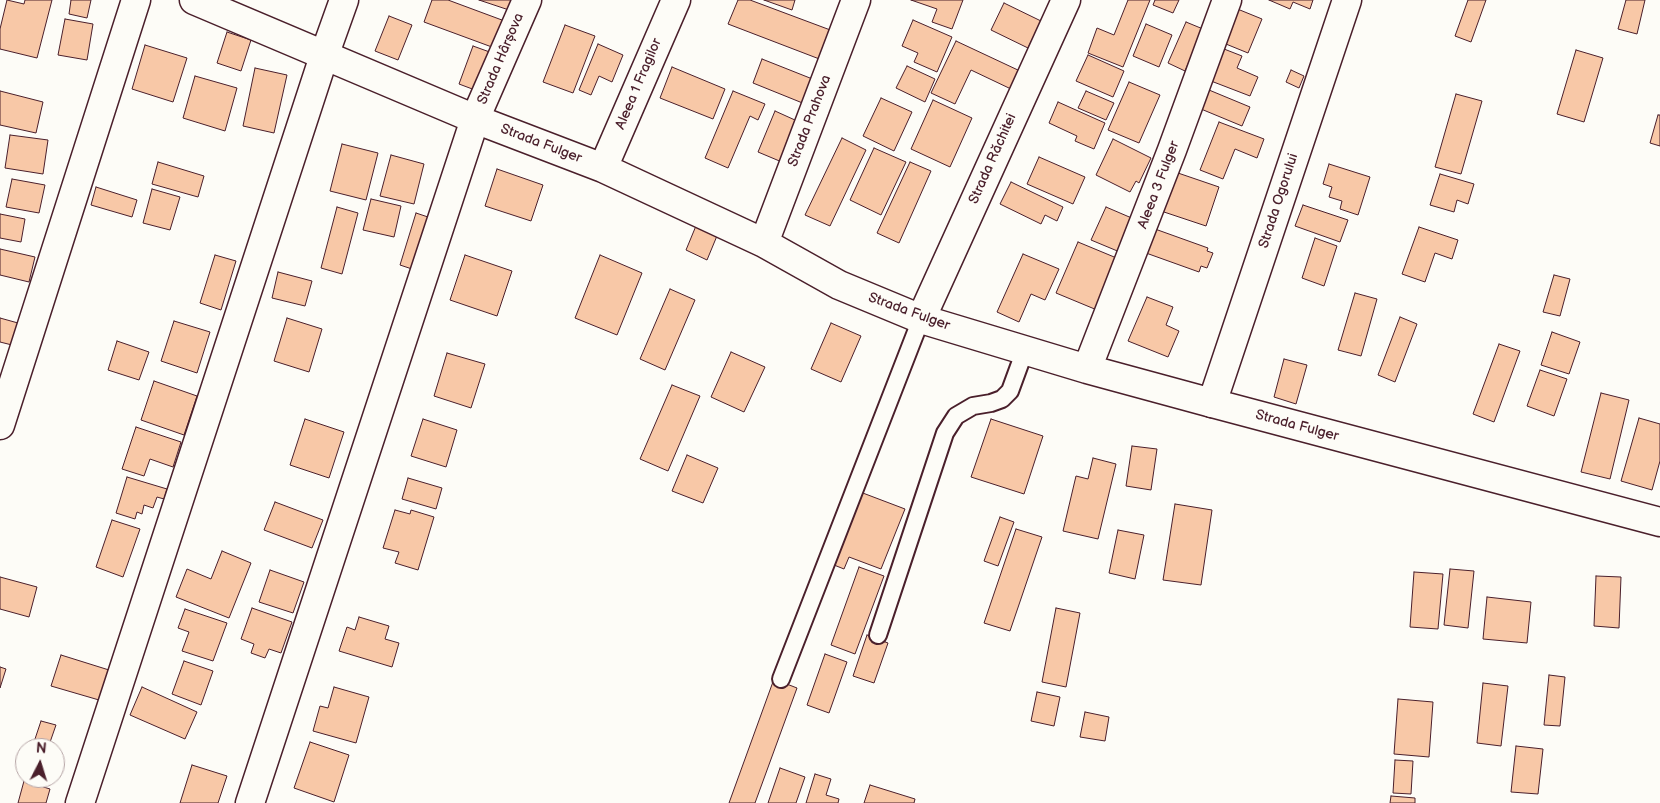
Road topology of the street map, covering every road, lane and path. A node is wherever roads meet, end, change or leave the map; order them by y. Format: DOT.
graph roads {
  1 [pos="136,0"];
  2 [pos="194,0"];
  3 [pos="344,0"];
  4 [pos="527,0"];
  5 [pos="676,0"];
  6 [pos="856,0"];
  7 [pos="1066,0"];
  8 [pos="1227,0"];
  9 [pos="1346,0"];
  10 [pos="324,56"];
  11 [pos="475,119"];
  12 [pos="603,168"];
  13 [pos="764,243"];
  14 [pos="921,318"];
  15 [pos="1025,350"];
  16 [pos="1087,369"];
  17 [pos="1212,403"];
  18 [pos="0,425"];
  19 [pos="1660,522"];
  20 [pos="878,635"];
  21 [pos="781,679"];
  22 [pos="80,803"];
  23 [pos="250,803"];
  1 -- 18 [label="street"];
  2 -- 10 [label="street, Strada Fulger"];
  3 -- 10 [label="street"];
  4 -- 11 [label="street, Strada Hârșova"];
  5 -- 12 [label="street, Aleea 1 Fragilor"];
  6 -- 13 [label="street, Strada Prahova"];
  7 -- 14 [label="street, Strada Răchitei"];
  8 -- 16 [label="street, Aleea 3 Fulger"];
  9 -- 17 [label="street, Strada Ogorului"];
  10 -- 11 [label="street, Strada Fulger"];
  10 -- 22 [label="street"];
  11 -- 12 [label="street, Strada Fulger"];
  11 -- 23 [label="street, Strada Hârșova"];
  12 -- 13 [label="street, Strada Fulger"];
  13 -- 14 [label="street, Strada Fulger"];
  14 -- 15 [label="street, Strada Fulger"];
  14 -- 21 [label="lane"];
  15 -- 16 [label="street, Strada Fulger"];
  15 -- 20 [label="lane"];
  16 -- 17 [label="street, Strada Fulger"];
  17 -- 19 [label="street, Strada Fulger"];
}
